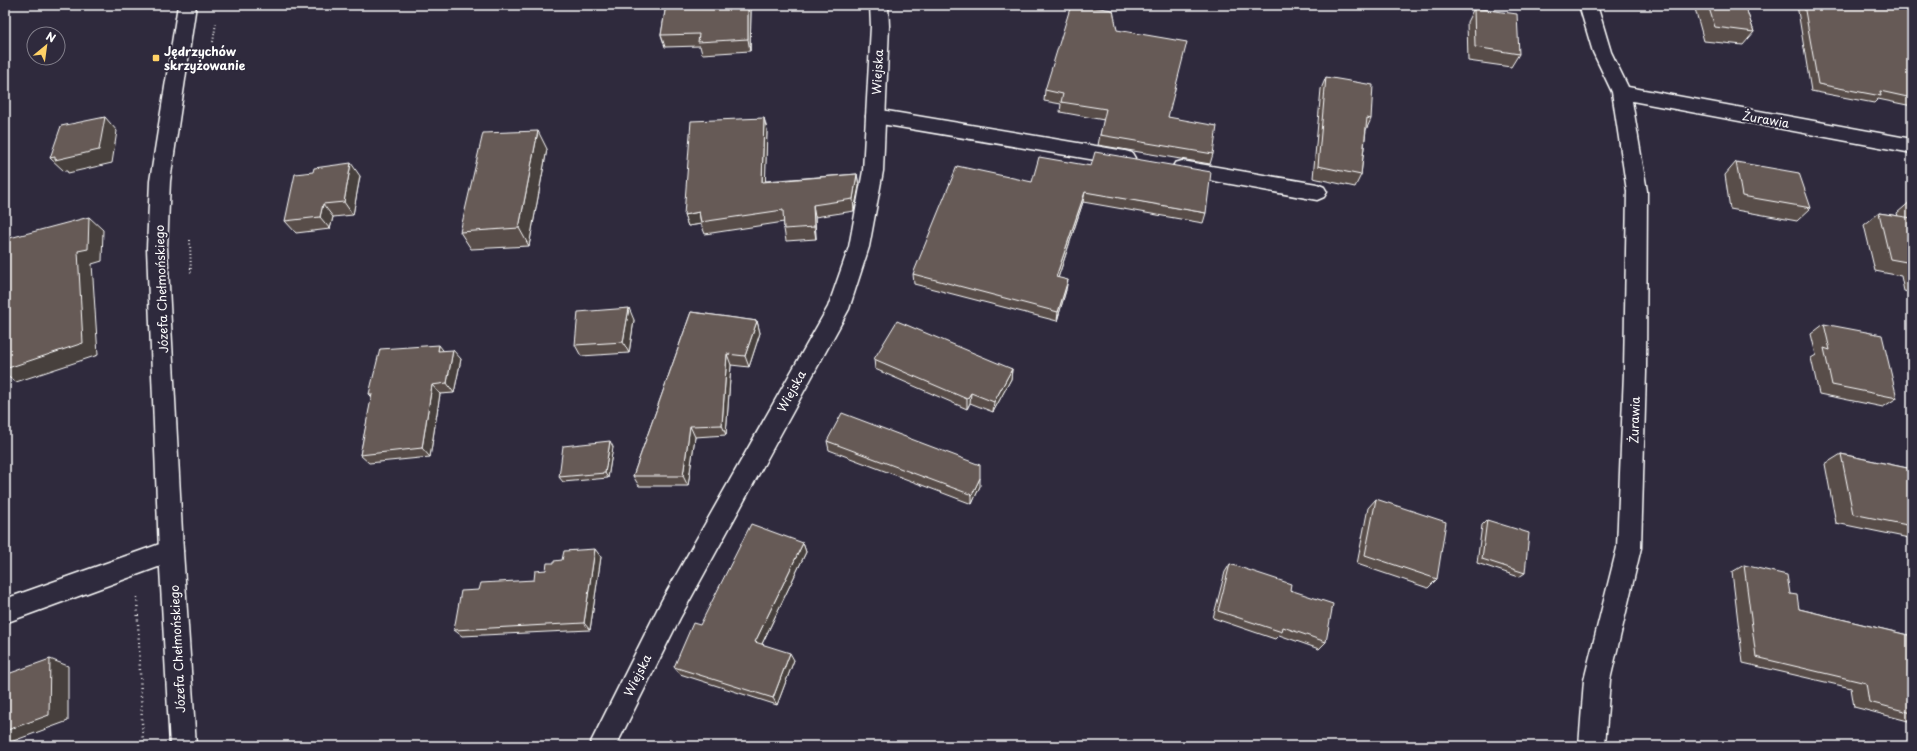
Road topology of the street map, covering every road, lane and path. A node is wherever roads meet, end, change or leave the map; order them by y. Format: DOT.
graph roads {
  1 [pos="186,5"];
  2 [pos="879,5"];
  3 [pos="1588,5"];
  4 [pos="1620,92"];
  5 [pos="875,116"];
  6 [pos="1912,146"];
  7 [pos="1144,161"];
  8 [pos="1167,166"];
  9 [pos="1317,192"];
  10 [pos="171,551"];
  11 [pos="5,611"];
  12 [pos="183,746"];
  13 [pos="602,746"];
  14 [pos="1592,746"];
  1 -- 10 [label="street, Józefa Chełmońskiego"];
  2 -- 5 [label="street, Wiejska"];
  3 -- 4 [label="street, Żurawia"];
  4 -- 6 [label="street, Żurawia"];
  4 -- 14 [label="street, Żurawia"];
  5 -- 7 [label="street"];
  5 -- 13 [label="street, Wiejska"];
  8 -- 9 [label="street"];
  10 -- 11 [label="street"];
  10 -- 12 [label="street, Józefa Chełmońskiego"];
}
